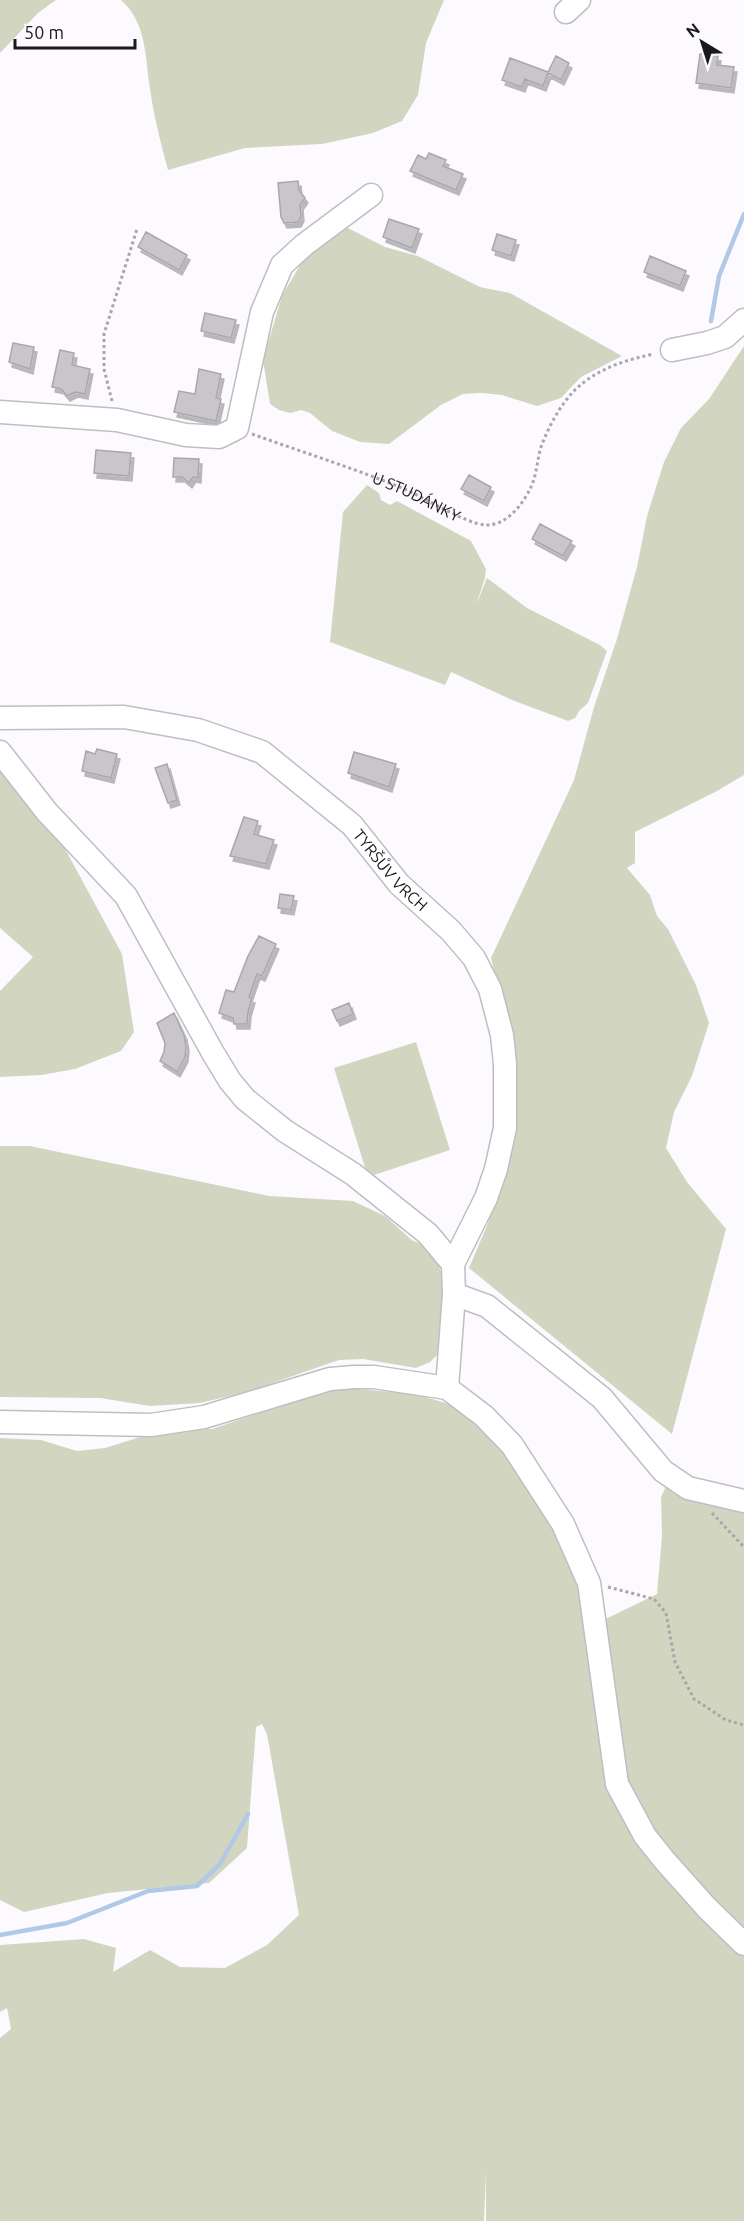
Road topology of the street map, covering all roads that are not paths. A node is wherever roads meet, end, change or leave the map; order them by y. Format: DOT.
graph roads {
  1 [pos="371,195"];
  2 [pos="744,320"];
  3 [pos="672,350"];
  4 [pos="0,412"];
  5 [pos="0,718"];
  6 [pos="0,752"];
  7 [pos="453,1264"];
  8 [pos="454,1294"];
  9 [pos="447,1388"];
  10 [pos="0,1422"];
  11 [pos="744,1501"];
  12 [pos="744,1944"];
  1 -- 4 [label="street"];
  2 -- 3 [label="street"];
  5 -- 7 [label="street, TYRŠŮV VRCH"];
  6 -- 7 [label="street"];
  7 -- 8 [label="street, TYRŠŮV VRCH"];
  8 -- 9 [label="street, TYRŠŮV VRCH"];
  8 -- 11 [label="street"];
  9 -- 10 [label="street"];
  9 -- 12 [label="street"];
}
